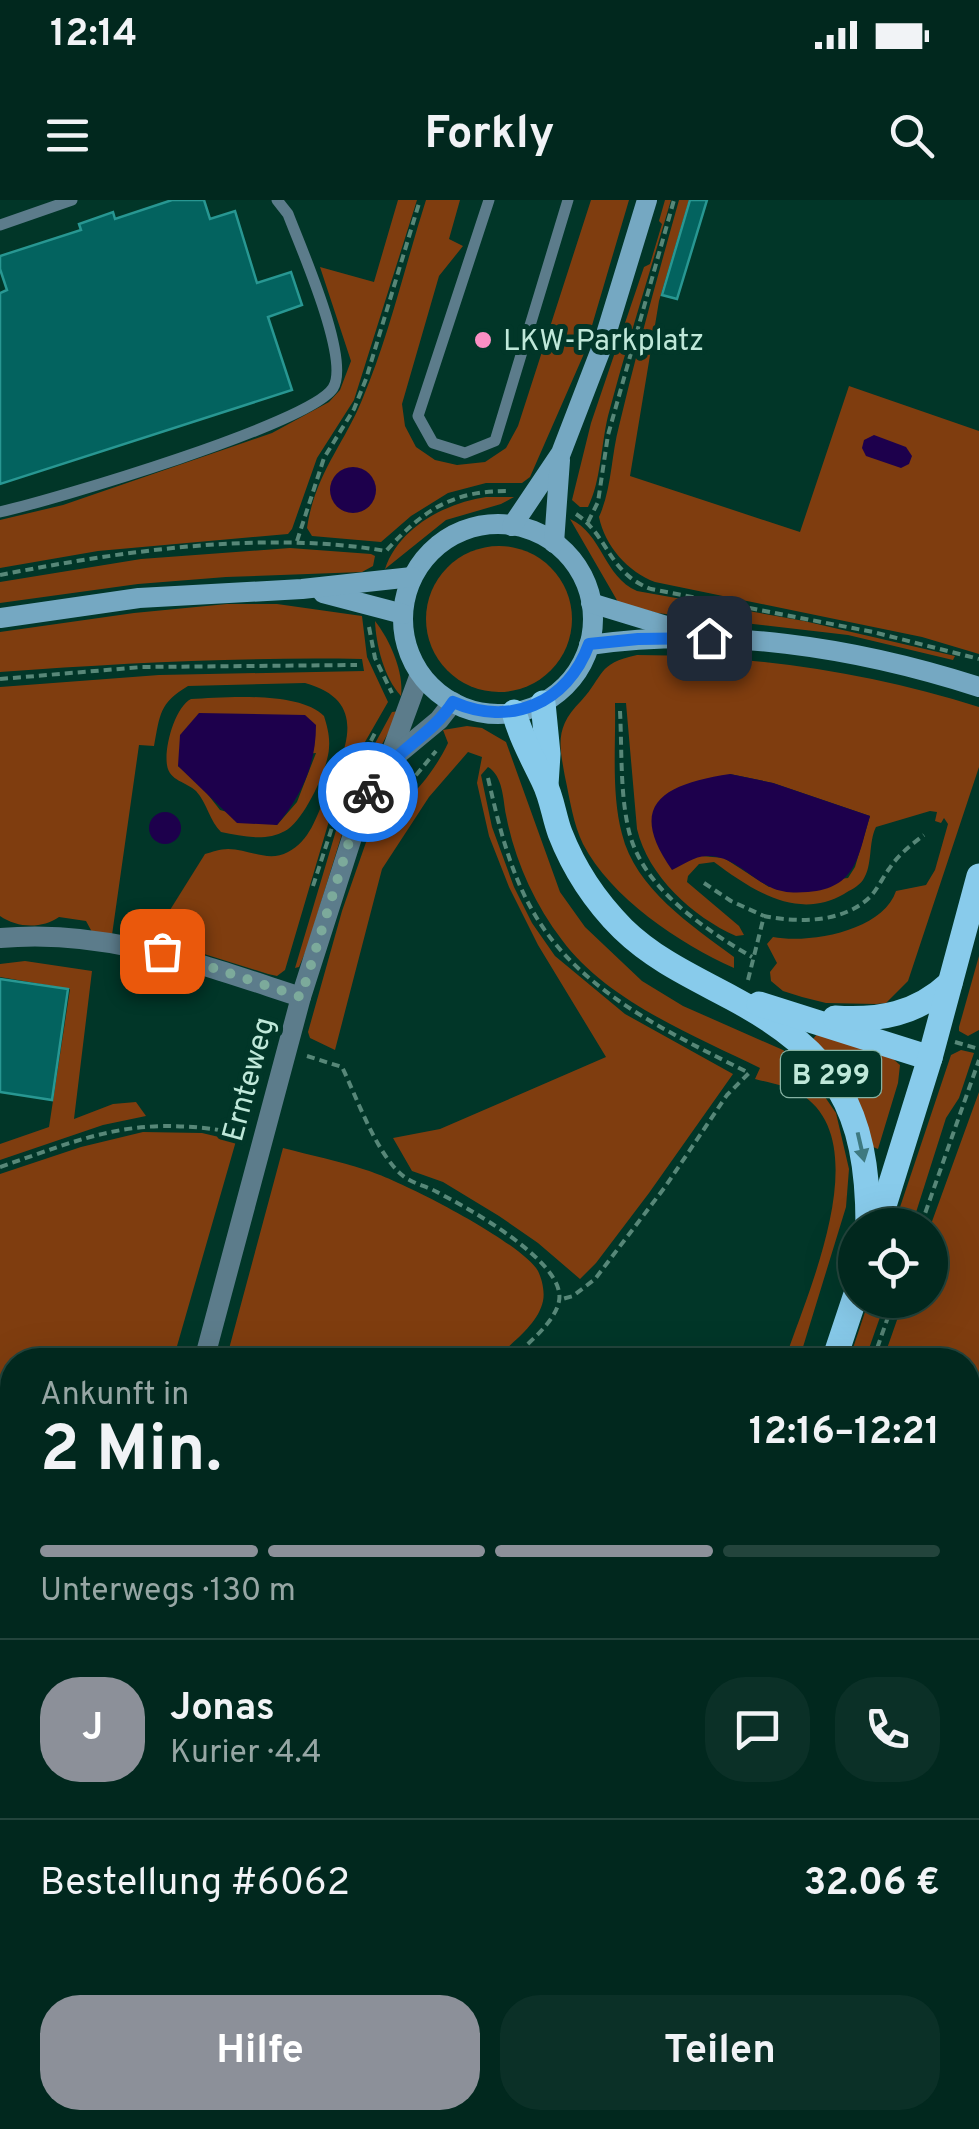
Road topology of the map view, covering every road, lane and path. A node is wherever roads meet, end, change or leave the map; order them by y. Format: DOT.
graph roads {
  1 [pos="72,200"];
  2 [pos="277,200"];
  3 [pos="420,200"];
  4 [pos="489,200"];
  5 [pos="568,200"];
  6 [pos="647,200"];
  7 [pos="674,200"];
  8 [pos="0,225"];
  9 [pos="561,453"];
  10 [pos="534,496"];
  11 [pos="556,504"];
  12 [pos="0,512"];
  13 [pos="588,522"];
  14 [pos="512,526"];
  15 [pos="297,541"];
  16 [pos="554,543"];
  17 [pos="0,574"];
  18 [pos="412,577"];
  19 [pos="302,589"];
  20 [pos="591,604"];
  21 [pos="403,614"];
  22 [pos="0,618"];
  23 [pos="709,638"];
  24 [pos="589,644"];
  25 [pos="979,659"];
  26 [pos="357,665"];
  27 [pos="420,674"];
  28 [pos="0,679"];
  29 [pos="979,688"];
  30 [pos="453,702"];
  31 [pos="543,702"];
  32 [pos="514,712"];
  33 [pos="620,712"];
  34 [pos="386,764"];
  35 [pos="488,778"];
  36 [pos="546,785"];
  37 [pos="924,835"];
  38 [pos="979,876"];
  39 [pos="704,883"];
  40 [pos="764,916"];
  41 [pos="0,938"];
  42 [pos="752,957"];
  43 [pos="950,983"];
  44 [pos="703,984"];
  45 [pos="301,997"];
  46 [pos="744,999"];
  47 [pos="786,1013"];
  48 [pos="288,1052"];
  49 [pos="930,1058"];
  50 [pos="979,1060"];
  51 [pos="226,1131"];
  52 [pos="0,1167"];
  53 [pos="867,1208"];
  54 [pos="883,1208"];
  55 [pos="927,1208"];
  56 [pos="559,1300"];
  57 [pos="848,1318"];
  58 [pos="888,1318"];
  59 [pos="207,1348"];
  60 [pos="521,1348"];
  61 [pos="838,1348"];
  62 [pos="877,1348"];
  1 -- 8 [label="lane"];
  2 -- 12 [label="lane"];
  3 -- 15 [label="path"];
  4 -- 5 [label="lane"];
  6 -- 9 [label="main road"];
  7 -- 13 [label="path"];
  9 -- 10 [label="main road"];
  9 -- 11 [label="main road"];
  10 -- 14 [label="main road"];
  10 -- 15 [label="path"];
  11 -- 13 [label="path"];
  11 -- 16 [label="main road"];
  13 -- 25 [label="path"];
  14 -- 16 [label="main road"];
  14 -- 18 [label="main road"];
  15 -- 17 [label="path"];
  16 -- 20 [label="main road"];
  18 -- 19 [label="main road"];
  18 -- 21 [label="main road"];
  19 -- 21 [label="main road"];
  19 -- 22 [label="main road"];
  20 -- 23 [label="main road"];
  20 -- 24 [label="main road"];
  21 -- 27 [label="main road"];
  23 -- 24 [label="main road"];
  23 -- 29 [label="main road"];
  24 -- 31 [label="main road"];
  26 -- 28 [label="path"];
  27 -- 30 [label="main road"];
  27 -- 34 [label="street, Ernteweg"];
  30 -- 32 [label="main road"];
  30 -- 34 [label="street, Ernteweg"];
  31 -- 32 [label="main road"];
  31 -- 36 [label="main road"];
  32 -- 36 [label="main road"];
  33 -- 42 [label="path"];
  34 -- 45 [label="street, Ernteweg"];
  35 -- 56 [label="path"];
  36 -- 44 [label="main road"];
  37 -- 40 [label="path"];
  38 -- 43 [label="main road, B 299"];
  39 -- 40 [label="path"];
  40 -- 42 [label="path"];
  41 -- 45 [label="street"];
  42 -- 46 [label="path"];
  43 -- 47 [label="main road"];
  43 -- 49 [label="main road, B 299"];
  44 -- 46 [label="main road"];
  44 -- 53 [label="main road, B 299, one-way"];
  45 -- 48 [label="street, Ernteweg"];
  46 -- 47 [label="main road"];
  47 -- 49 [label="main road"];
  48 -- 56 [label="path"];
  48 -- 59 [label="street, Ernteweg"];
  49 -- 54 [label="main road, B 299"];
  50 -- 55 [label="path"];
  51 -- 52 [label="path"];
  56 -- 60 [label="path"];
  57 -- 61 [label="main road"];
  58 -- 62 [label="path"];
}
